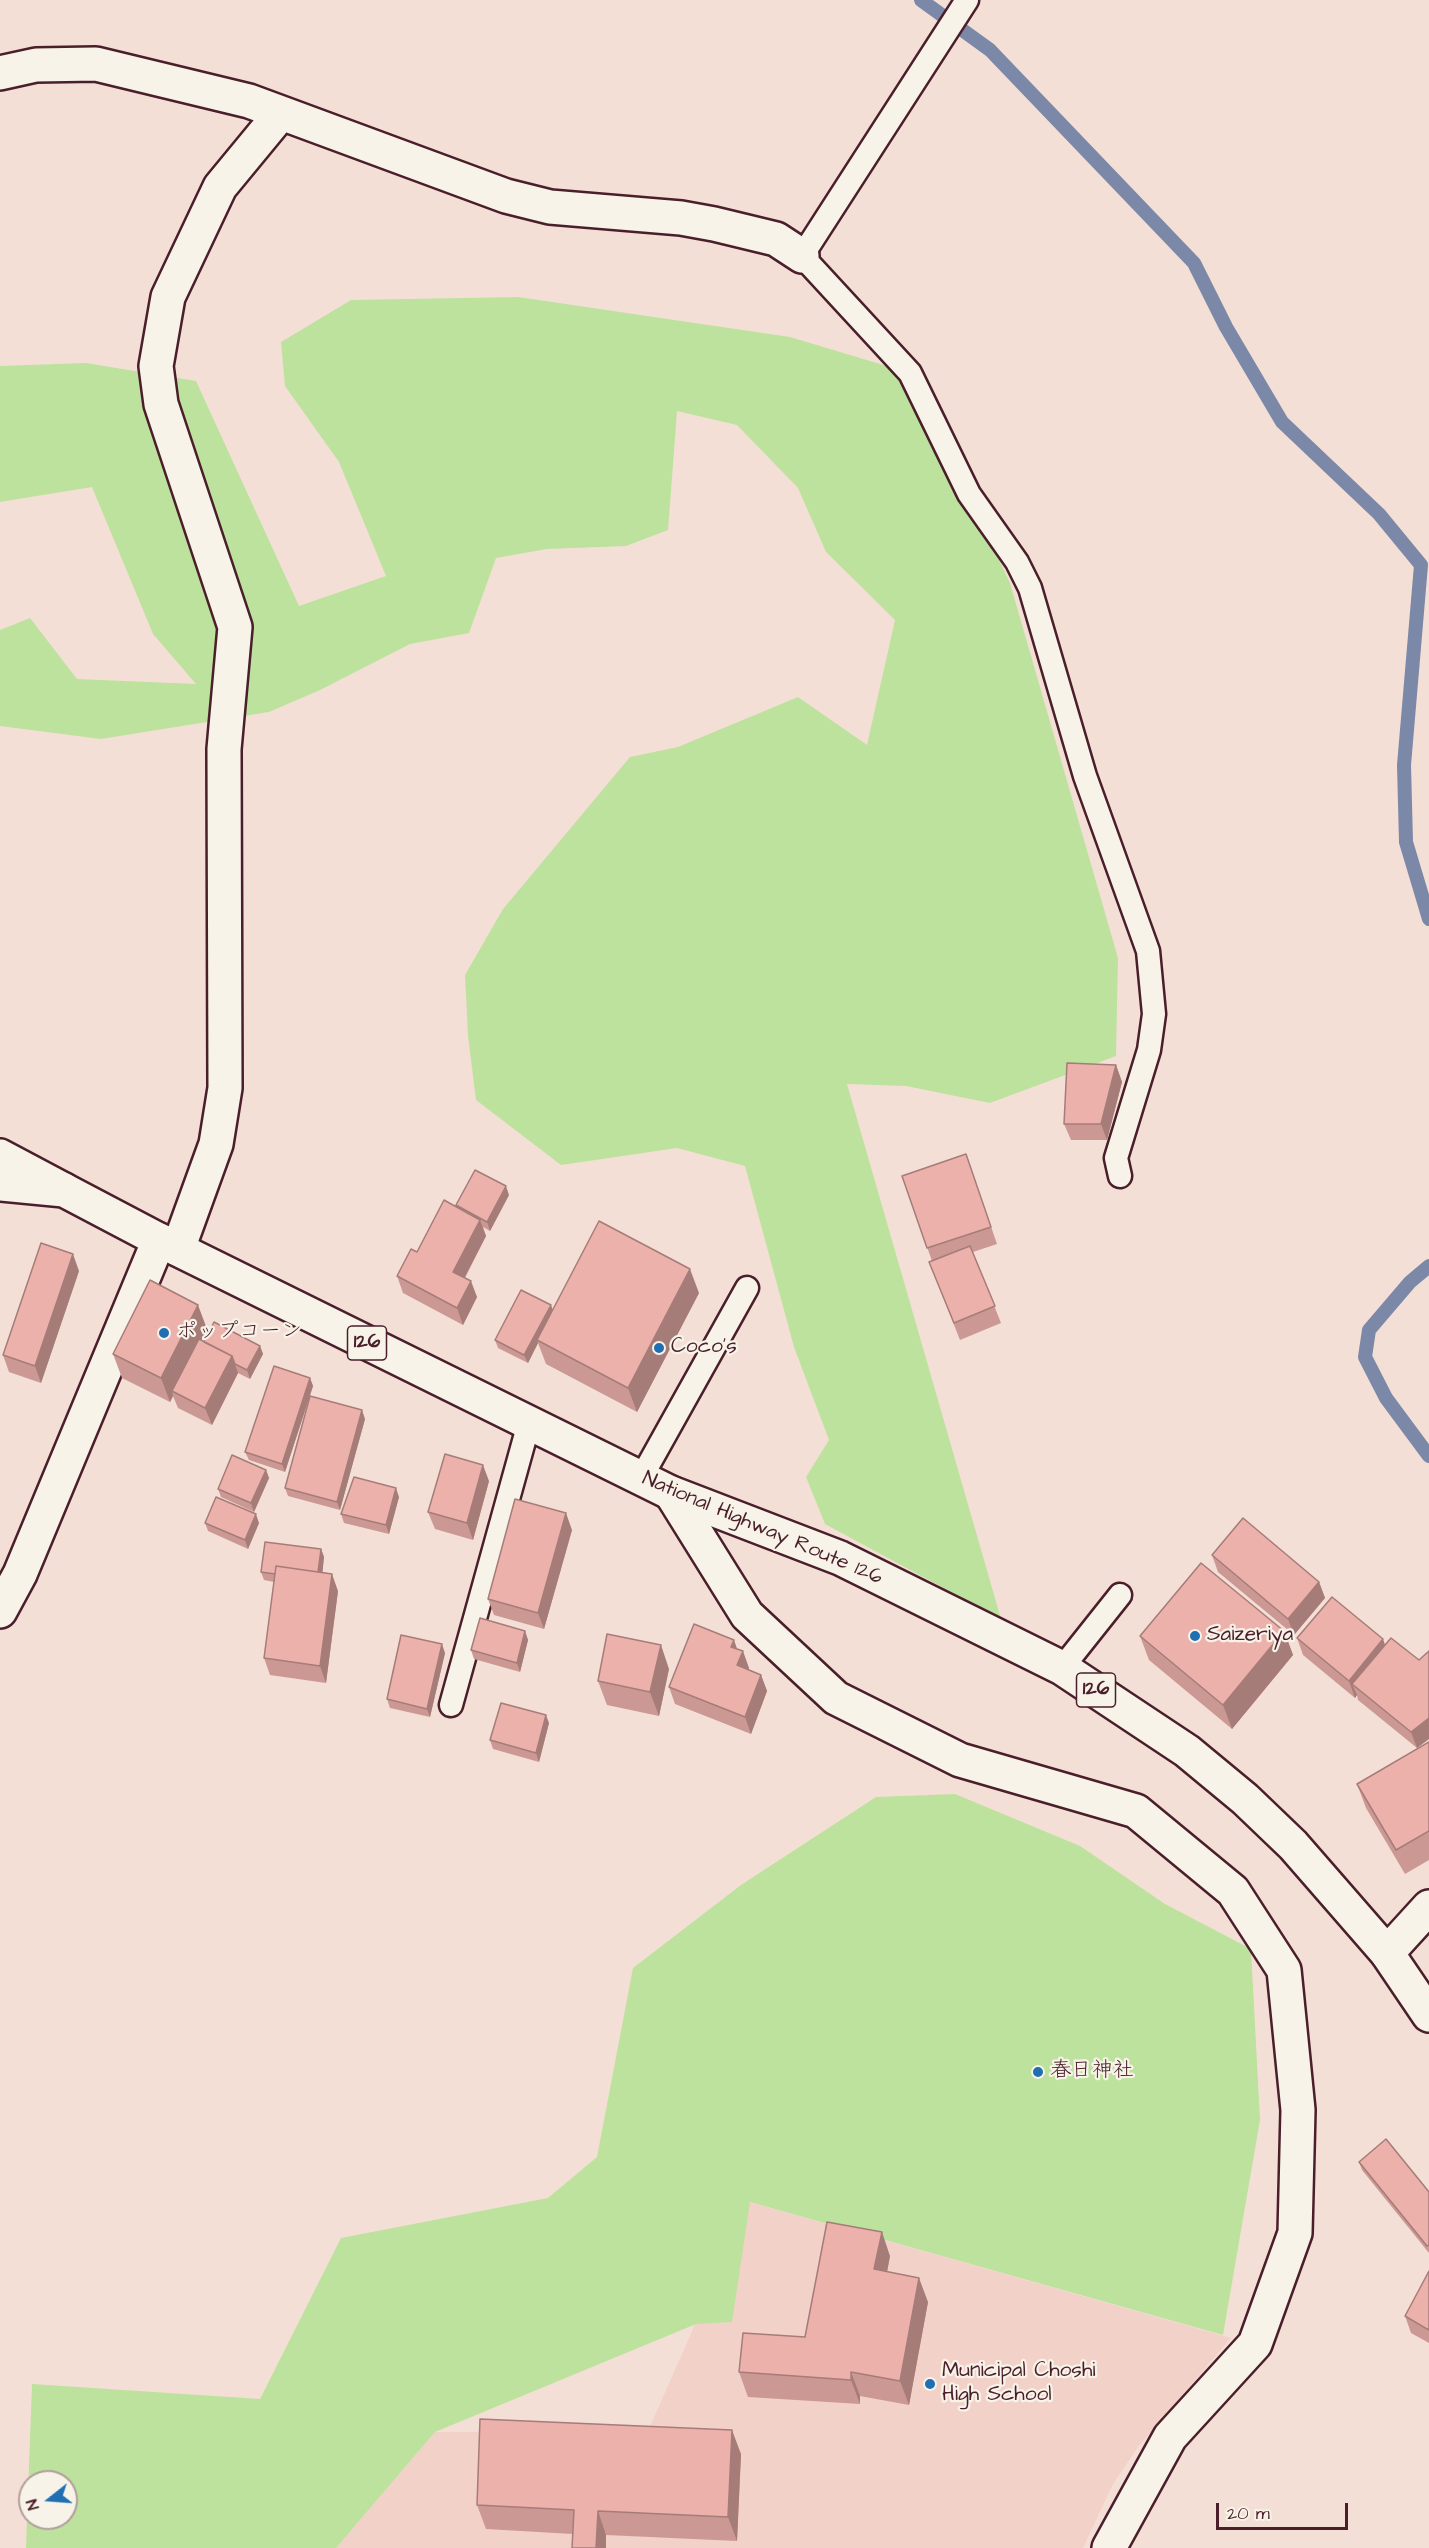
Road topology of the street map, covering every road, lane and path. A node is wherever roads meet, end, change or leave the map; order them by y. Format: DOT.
graph roads {
  1 [pos="968,0"];
  2 [pos="0,73"];
  3 [pos="281,113"];
  4 [pos="802,256"];
  5 [pos="0,1156"];
  6 [pos="1120,1176"];
  7 [pos="0,1184"];
  8 [pos="64,1190"];
  9 [pos="168,1245"];
  10 [pos="747,1288"];
  11 [pos="529,1423"];
  12 [pos="641,1478"];
  13 [pos="672,1493"];
  14 [pos="1120,1595"];
  15 [pos="0,1611"];
  16 [pos="1062,1668"];
  17 [pos="451,1705"];
  18 [pos="1429,1907"];
  19 [pos="1387,1953"];
  20 [pos="1429,2015"];
  21 [pos="1109,2548"];
  1 -- 4 [label="lane"];
  2 -- 3 [label="main road"];
  3 -- 4 [label="main road"];
  3 -- 9 [label="main road"];
  4 -- 6 [label="lane"];
  5 -- 8 [label="main road"];
  7 -- 8 [label="main road, National Highway Route 126 / 126"];
  8 -- 9 [label="main road, National Highway Route 126 / 126"];
  9 -- 11 [label="main road, National Highway Route 126 / 126"];
  9 -- 15 [label="main road"];
  10 -- 12 [label="lane"];
  11 -- 12 [label="main road, National Highway Route 126 / 126"];
  11 -- 17 [label="lane"];
  12 -- 13 [label="main road, National Highway Route 126 / 126"];
  13 -- 16 [label="main road, National Highway Route 126 / 126"];
  13 -- 21 [label="main road"];
  14 -- 16 [label="lane"];
  16 -- 19 [label="main road, National Highway Route 126 / 126"];
  18 -- 19 [label="main road"];
  19 -- 20 [label="main road, National Highway Route 126 / 126"];
}
